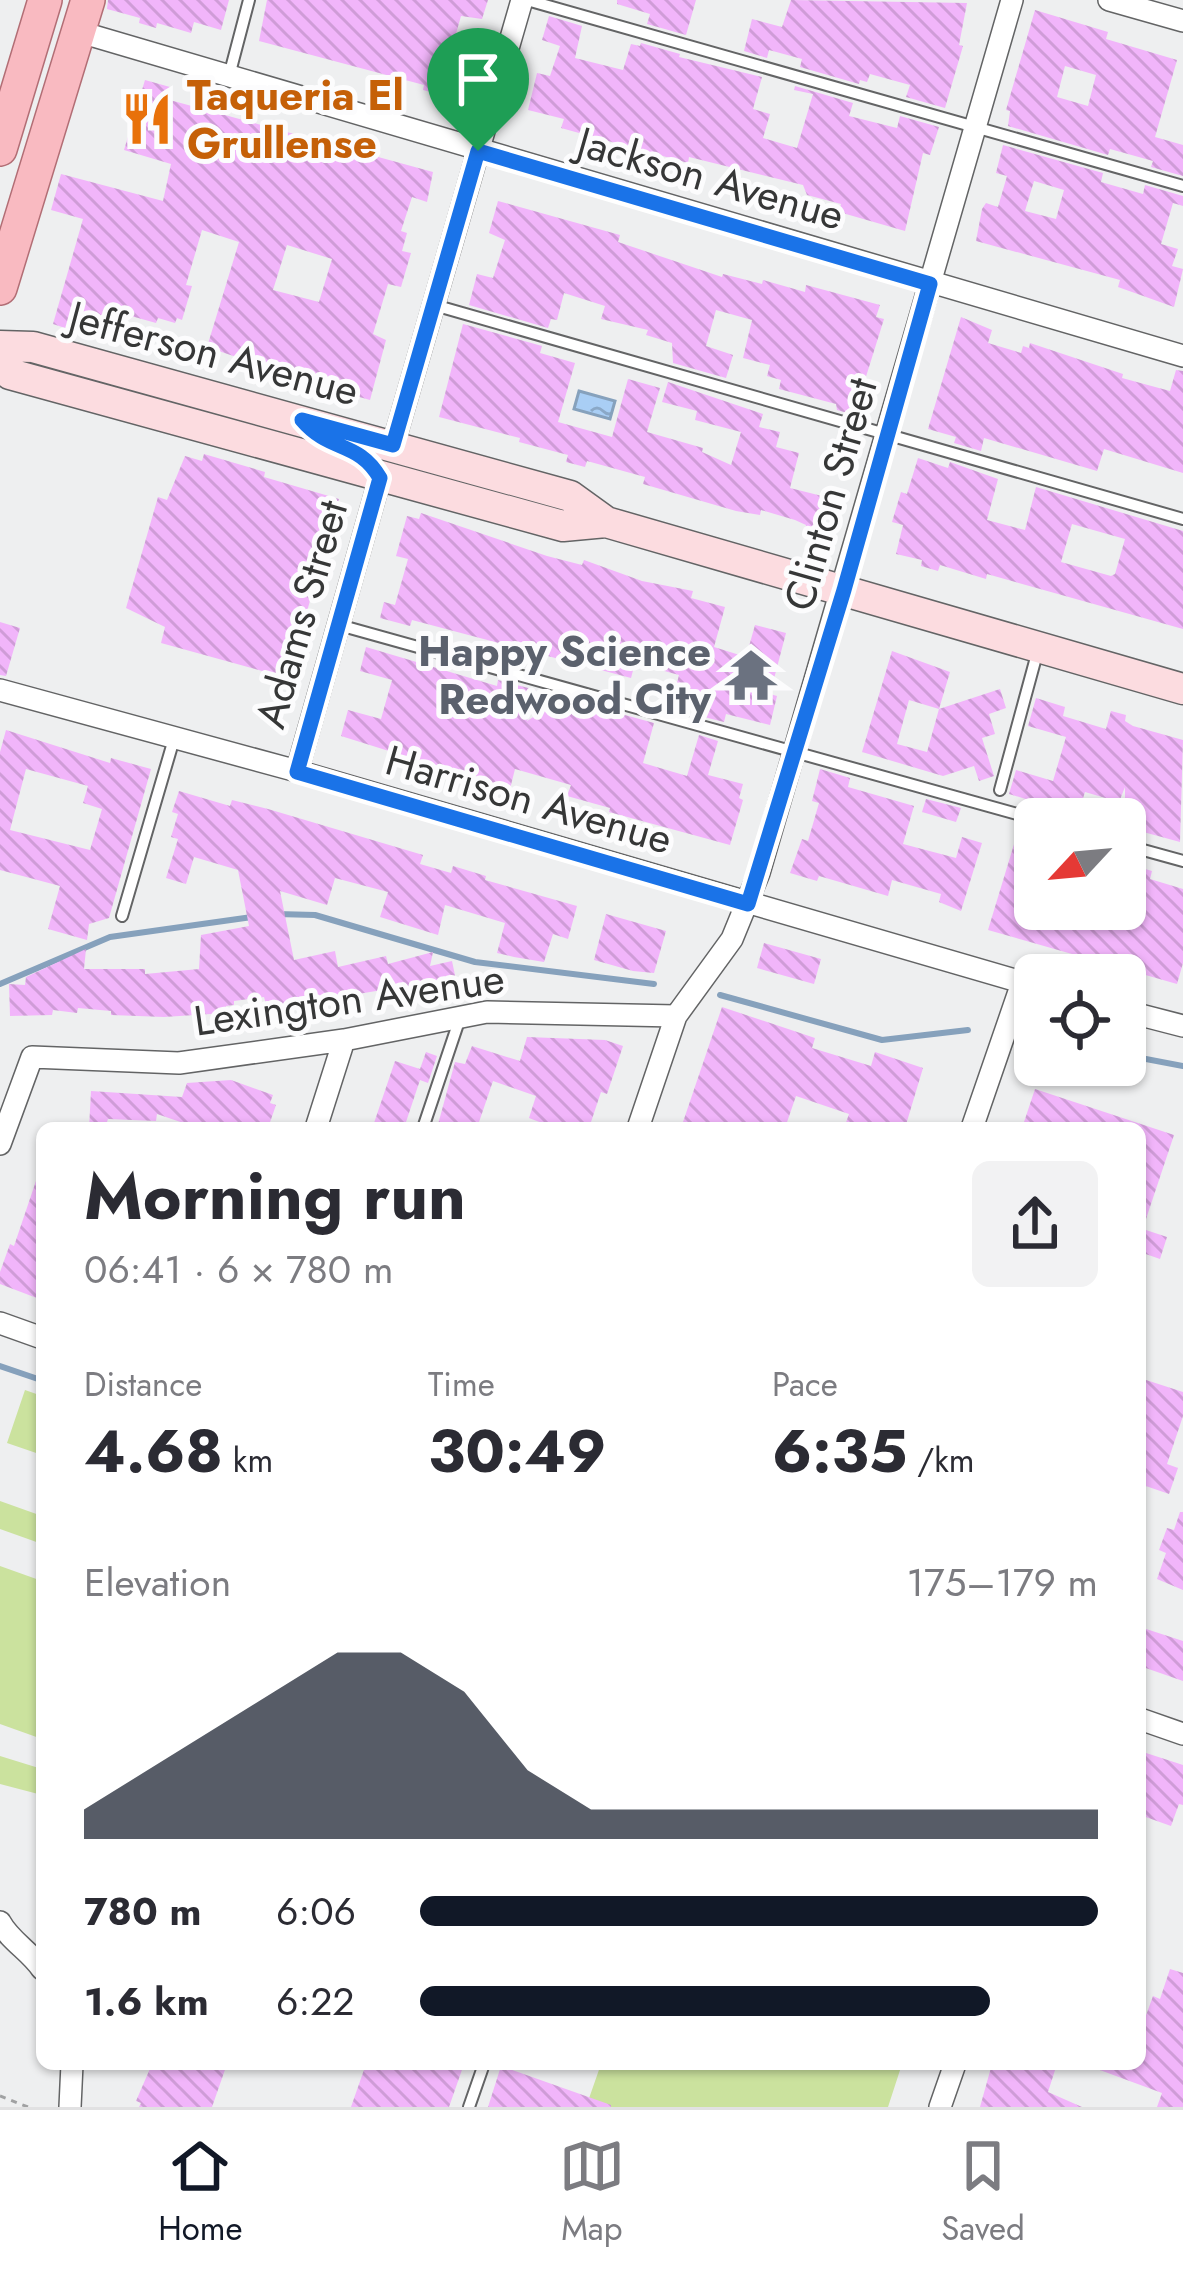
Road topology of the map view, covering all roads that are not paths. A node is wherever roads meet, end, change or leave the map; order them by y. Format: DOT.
graph roads {
  1 [pos="45,0"];
  2 [pos="249,0"];
  3 [pos="524,0"];
  4 [pos="1012,0"];
  5 [pos="1109,0"];
  6 [pos="84,16"];
  7 [pos="1183,21"];
  8 [pos="229,76"];
  9 [pos="8,93"];
  10 [pos="974,127"];
  11 [pos="0,149"];
  12 [pos="478,151"];
  13 [pos="1183,186"];
  14 [pos="930,284"];
  15 [pos="0,288"];
  16 [pos="434,305"];
  17 [pos="0,346"];
  18 [pos="1183,356"];
  19 [pos="0,364"];
  20 [pos="302,420"];
  21 [pos="887,436"];
  22 [pos="393,445"];
  23 [pos="447,460"];
  24 [pos="380,478"];
  25 [pos="1183,519"];
  26 [pos="606,522"];
  27 [pos="844,590"];
  28 [pos="339,625"];
  29 [pos="1039,647"];
  30 [pos="1183,689"];
  31 [pos="0,690"];
  32 [pos="174,739"];
  33 [pos="795,750"];
  34 [pos="297,772"];
  35 [pos="1000,790"];
  36 [pos="1014,813"];
  37 [pos="1146,851"];
  38 [pos="1183,861"];
  39 [pos="748,904"];
  40 [pos="122,916"];
  41 [pos="1014,981"];
  42 [pos="676,1016"];
  43 [pos="1146,1016"];
  44 [pos="460,1018"];
  45 [pos="1014,1023"];
  46 [pos="1183,1026"];
  47 [pos="344,1040"];
  48 [pos="318,1122"];
  49 [pos="425,1122"];
  50 [pos="640,1122"];
  51 [pos="974,1122"];
  52 [pos="0,1144"];
  53 [pos="0,1323"];
  54 [pos="36,1336"];
  55 [pos="1146,1721"];
  56 [pos="1183,1734"];
  57 [pos="2,1928"];
  58 [pos="36,1960"];
  59 [pos="72,2070"];
  60 [pos="482,2070"];
  61 [pos="953,2070"];
  62 [pos="70,2107"];
  63 [pos="470,2107"];
  64 [pos="940,2107"];
  1 -- 9 [label="main road"];
  2 -- 8 [label="lane"];
  3 -- 10 [label="lane"];
  3 -- 12 [label="street"];
  4 -- 10 [label="street, Clinton Street"];
  5 -- 7 [label="street"];
  6 -- 8 [label="street, Jackson Avenue"];
  6 -- 15 [label="main road"];
  8 -- 12 [label="street, Jackson Avenue"];
  9 -- 11 [label="main road"];
  10 -- 13 [label="lane"];
  10 -- 14 [label="street, Clinton Street"];
  12 -- 14 [label="street, Jackson Avenue"];
  12 -- 16 [label="street"];
  14 -- 18 [label="street, Jackson Avenue"];
  14 -- 21 [label="street, Clinton Street"];
  16 -- 21 [label="lane"];
  16 -- 22 [label="street"];
  17 -- 20 [label="main road, Jefferson Avenue"];
  19 -- 24 [label="main road, Jefferson Avenue"];
  20 -- 22 [label="main road, Jefferson Avenue"];
  20 -- 24 [label="main road"];
  21 -- 25 [label="lane"];
  21 -- 27 [label="street, Clinton Street"];
  22 -- 23 [label="main road, Jefferson Avenue"];
  23 -- 24 [label="main road"];
  23 -- 26 [label="main road, Jefferson Avenue"];
  24 -- 26 [label="main road, Jefferson Avenue"];
  24 -- 28 [label="street, Adams Street"];
  26 -- 27 [label="main road, Jefferson Avenue"];
  27 -- 29 [label="main road, Jefferson Avenue"];
  27 -- 33 [label="street, Clinton Street"];
  28 -- 33 [label="lane"];
  28 -- 34 [label="street, Adams Street"];
  29 -- 30 [label="main road, Jefferson Avenue"];
  29 -- 35 [label="lane"];
  31 -- 32 [label="street, Harrison Avenue"];
  32 -- 34 [label="street, Harrison Avenue"];
  32 -- 40 [label="lane"];
  33 -- 36 [label="lane"];
  33 -- 39 [label="street, Clinton Street"];
  34 -- 39 [label="street, Harrison Avenue"];
  37 -- 38 [label="lane"];
  39 -- 41 [label="street, Harrison Avenue"];
  39 -- 42 [label="street, Clinton Street"];
  42 -- 44 [label="street, Lexington Avenue"];
  42 -- 50 [label="street, Clinton Street"];
  43 -- 46 [label="street"];
  44 -- 47 [label="street, Lexington Avenue"];
  44 -- 49 [label="lane"];
  45 -- 51 [label="street"];
  47 -- 48 [label="street"];
  47 -- 52 [label="street, Lexington Avenue"];
  53 -- 54 [label="street"];
  55 -- 56 [label="street"];
  57 -- 58 [label="street"];
  59 -- 62 [label="street"];
  60 -- 63 [label="lane"];
  61 -- 64 [label="street"];
}
